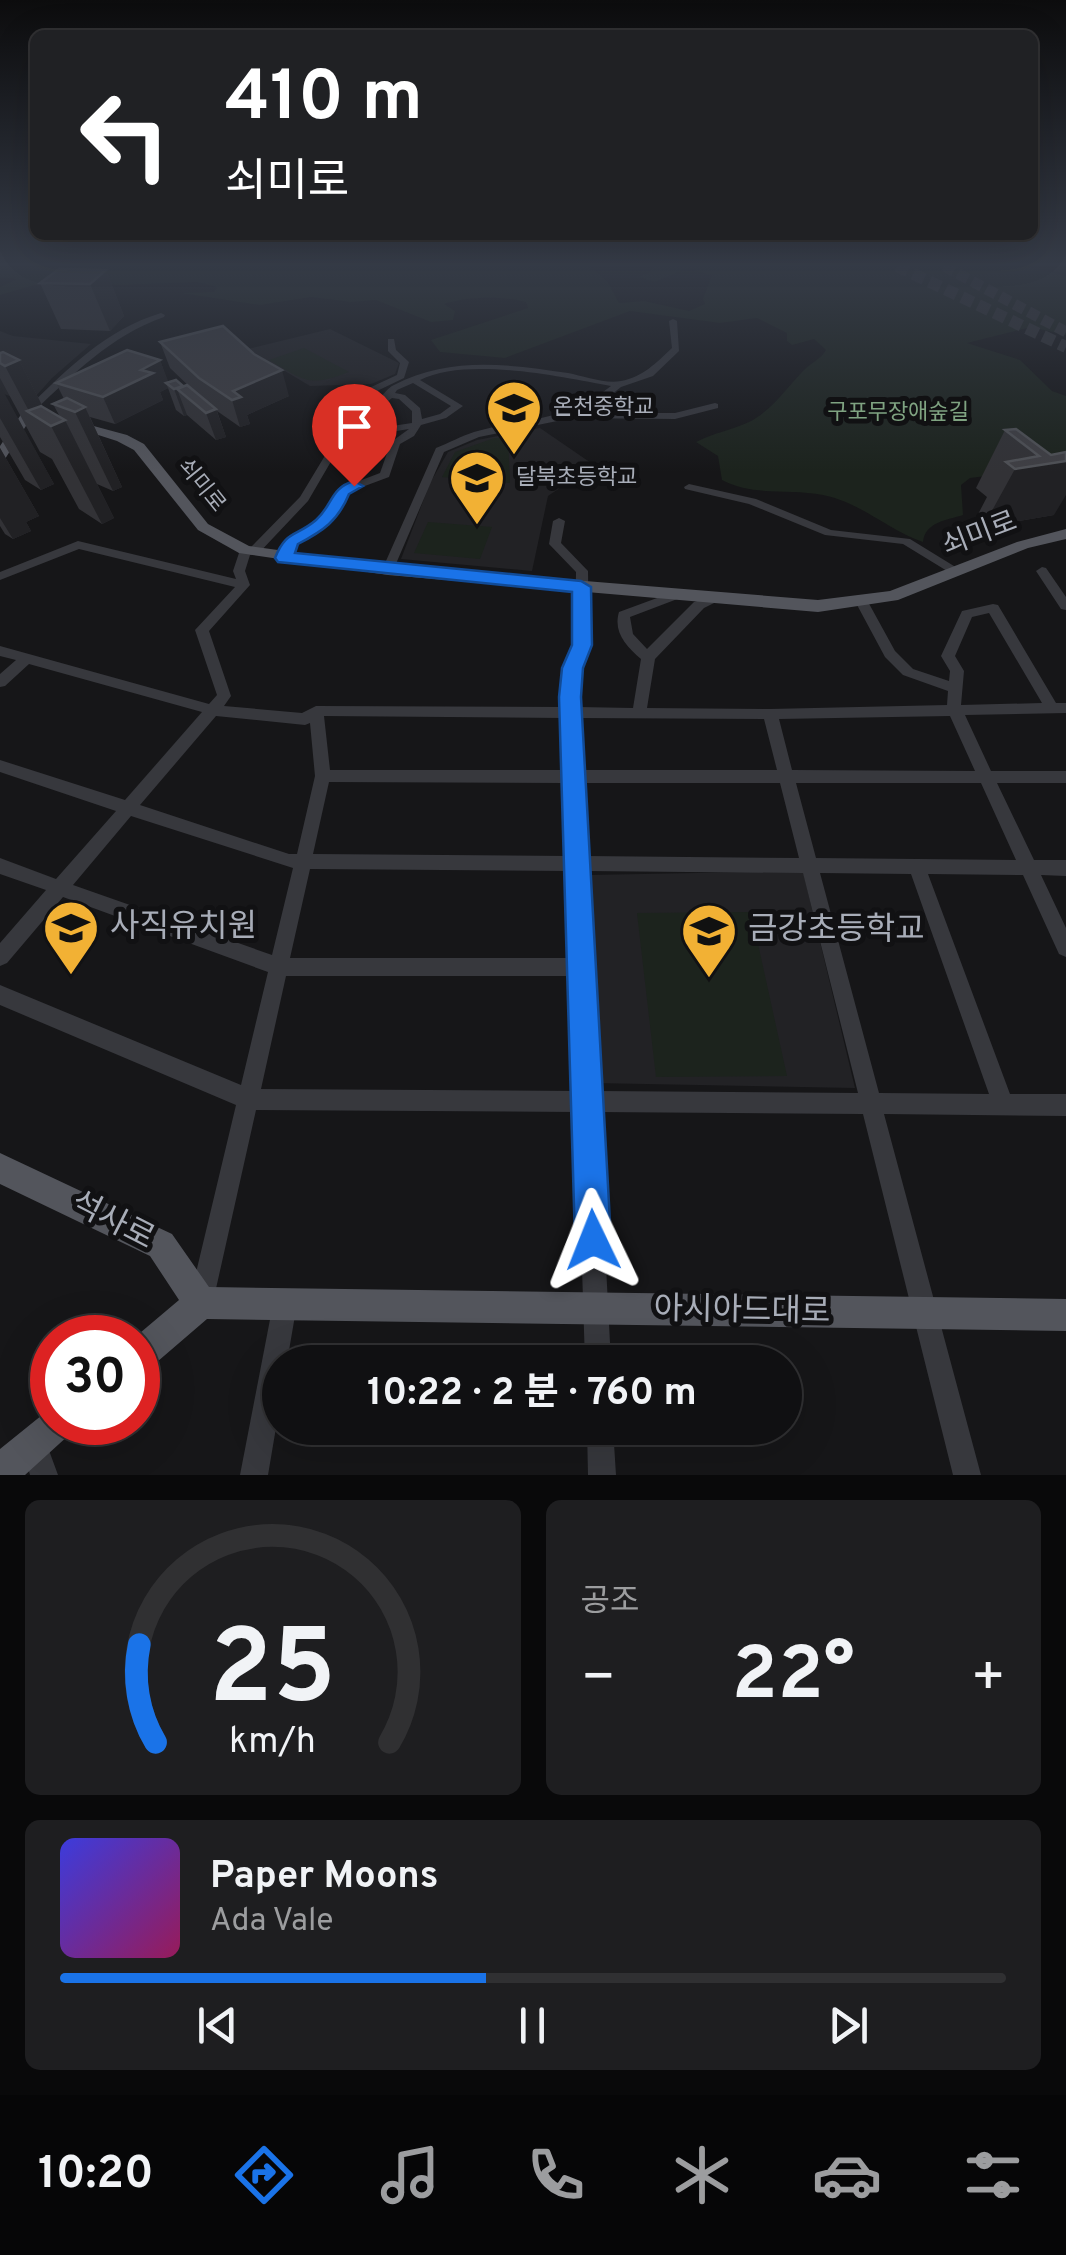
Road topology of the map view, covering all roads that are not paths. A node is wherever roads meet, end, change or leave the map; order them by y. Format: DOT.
graph roads {
  1 [pos="114,335"];
  2 [pos="675,335"];
  3 [pos="392,342"];
  4 [pos="416,381"];
  5 [pos="618,385"];
  6 [pos="390,395"];
  7 [pos="714,406"];
  8 [pos="372,407"];
  9 [pos="23,408"];
  10 [pos="569,416"];
  11 [pos="417,424"];
  12 [pos="344,431"];
  13 [pos="0,456"];
  14 [pos="689,488"];
  15 [pos="559,521"];
  16 [pos="1066,534"];
  17 [pos="249,551"];
  18 [pos="284,558"];
  19 [pos="388,570"];
  20 [pos="956,570"];
  21 [pos="1042,571"];
  22 [pos="0,576"];
  23 [pos="244,585"];
  24 [pos="581,587"];
  25 [pos="676,596"];
  26 [pos="716,598"];
  27 [pos="862,603"];
  28 [pos="1066,606"];
  29 [pos="0,652"];
  30 [pos="648,657"];
  31 [pos="26,659"];
  32 [pos="0,682"];
  33 [pos="954,688"];
  34 [pos="954,708"];
  35 [pos="1059,708"];
  36 [pos="213,710"];
  37 [pos="316,711"];
  38 [pos="570,713"];
  39 [pos="639,714"];
  40 [pos="770,714"];
  41 [pos="0,766"];
  42 [pos="323,776"];
  43 [pos="573,776"];
  44 [pos="786,776"];
  45 [pos="986,777"];
  46 [pos="1066,777"];
  47 [pos="126,808"];
  48 [pos="303,862"];
  49 [pos="577,864"];
  50 [pos="0,866"];
  51 [pos="809,866"];
  52 [pos="917,867"];
  53 [pos="1028,868"];
  54 [pos="1066,868"];
  55 [pos="58,888"];
  56 [pos="1066,948"];
  57 [pos="0,957"];
  58 [pos="279,967"];
  59 [pos="581,967"];
  60 [pos="0,994"];
  61 [pos="248,1099"];
  62 [pos="587,1102"];
  63 [pos="871,1104"];
  64 [pos="1004,1105"];
  65 [pos="1066,1105"];
  66 [pos="0,1168"];
  67 [pos="201,1302"];
  68 [pos="285,1304"];
  69 [pos="596,1309"];
  70 [pos="926,1315"];
  71 [pos="1066,1316"];
  72 [pos="160,1337"];
  73 [pos="597,1345"];
  74 [pos="601,1445"];
  75 [pos="45,1447"];
  76 [pos="0,1472"];
  77 [pos="254,1475"];
  78 [pos="602,1475"];
  79 [pos="968,1475"];
  1 -- 9 [label="street"];
  2 -- 5 [label="street"];
  3 -- 8 [label="street"];
  4 -- 5 [label="street"];
  4 -- 6 [label="street"];
  4 -- 11 [label="street"];
  5 -- 10 [label="street"];
  6 -- 8 [label="street"];
  6 -- 11 [label="street"];
  7 -- 10 [label="street"];
  8 -- 12 [label="street"];
  9 -- 13 [label="main road"];
  9 -- 17 [label="main road, 쇠미로"];
  10 -- 19 [label="street"];
  11 -- 12 [label="street"];
  11 -- 18 [label="street"];
  12 -- 17 [label="street"];
  14 -- 20 [label="street"];
  15 -- 24 [label="street"];
  16 -- 20 [label="main road, 쇠미로"];
  17 -- 18 [label="main road, 쇠미로"];
  17 -- 23 [label="street"];
  18 -- 19 [label="main road, 쇠미로"];
  19 -- 24 [label="main road, 쇠미로"];
  20 -- 27 [label="main road, 쇠미로"];
  21 -- 28 [label="street"];
  22 -- 23 [label="street"];
  23 -- 36 [label="street"];
  24 -- 25 [label="main road, 쇠미로"];
  24 -- 38 [label="street"];
  25 -- 26 [label="main road, 쇠미로"];
  25 -- 30 [label="street, 쇠미로"];
  26 -- 27 [label="main road, 쇠미로"];
  26 -- 30 [label="street"];
  27 -- 33 [label="street"];
  29 -- 31 [label="street"];
  30 -- 39 [label="street"];
  31 -- 32 [label="street"];
  31 -- 36 [label="street"];
  33 -- 34 [label="street"];
  33 -- 35 [label="street"];
  34 -- 35 [label="street"];
  34 -- 40 [label="street"];
  34 -- 45 [label="street"];
  36 -- 37 [label="street"];
  36 -- 47 [label="street"];
  37 -- 38 [label="street"];
  37 -- 42 [label="street"];
  38 -- 39 [label="street"];
  38 -- 43 [label="street"];
  39 -- 40 [label="street"];
  40 -- 44 [label="street"];
  41 -- 47 [label="street"];
  42 -- 43 [label="street"];
  42 -- 48 [label="street"];
  43 -- 44 [label="street"];
  43 -- 49 [label="street"];
  44 -- 45 [label="street"];
  44 -- 51 [label="street"];
  45 -- 46 [label="street"];
  45 -- 53 [label="street"];
  47 -- 48 [label="street"];
  47 -- 55 [label="street"];
  48 -- 49 [label="street"];
  48 -- 58 [label="street"];
  49 -- 51 [label="street"];
  49 -- 59 [label="street"];
  50 -- 55 [label="street"];
  51 -- 52 [label="street"];
  51 -- 63 [label="street"];
  52 -- 53 [label="street"];
  52 -- 64 [label="street"];
  53 -- 54 [label="street"];
  53 -- 56 [label="street"];
  55 -- 57 [label="street"];
  55 -- 58 [label="street"];
  58 -- 59 [label="street"];
  58 -- 61 [label="street"];
  59 -- 62 [label="street"];
  60 -- 61 [label="street"];
  61 -- 62 [label="street"];
  61 -- 67 [label="street"];
  62 -- 63 [label="street"];
  62 -- 69 [label="street"];
  63 -- 64 [label="street"];
  63 -- 70 [label="street"];
  64 -- 65 [label="street"];
  66 -- 67 [label="main road, 석사로"];
  67 -- 68 [label="main road, 아시아드대로"];
  67 -- 72 [label="main road"];
  68 -- 69 [label="main road, 아시아드대로"];
  68 -- 77 [label="street"];
  69 -- 70 [label="main road, 아시아드대로"];
  69 -- 73 [label="street"];
  70 -- 71 [label="main road, 아시아드대로"];
  70 -- 79 [label="street"];
  74 -- 78 [label="street"];
  75 -- 76 [label="main road"];
}
